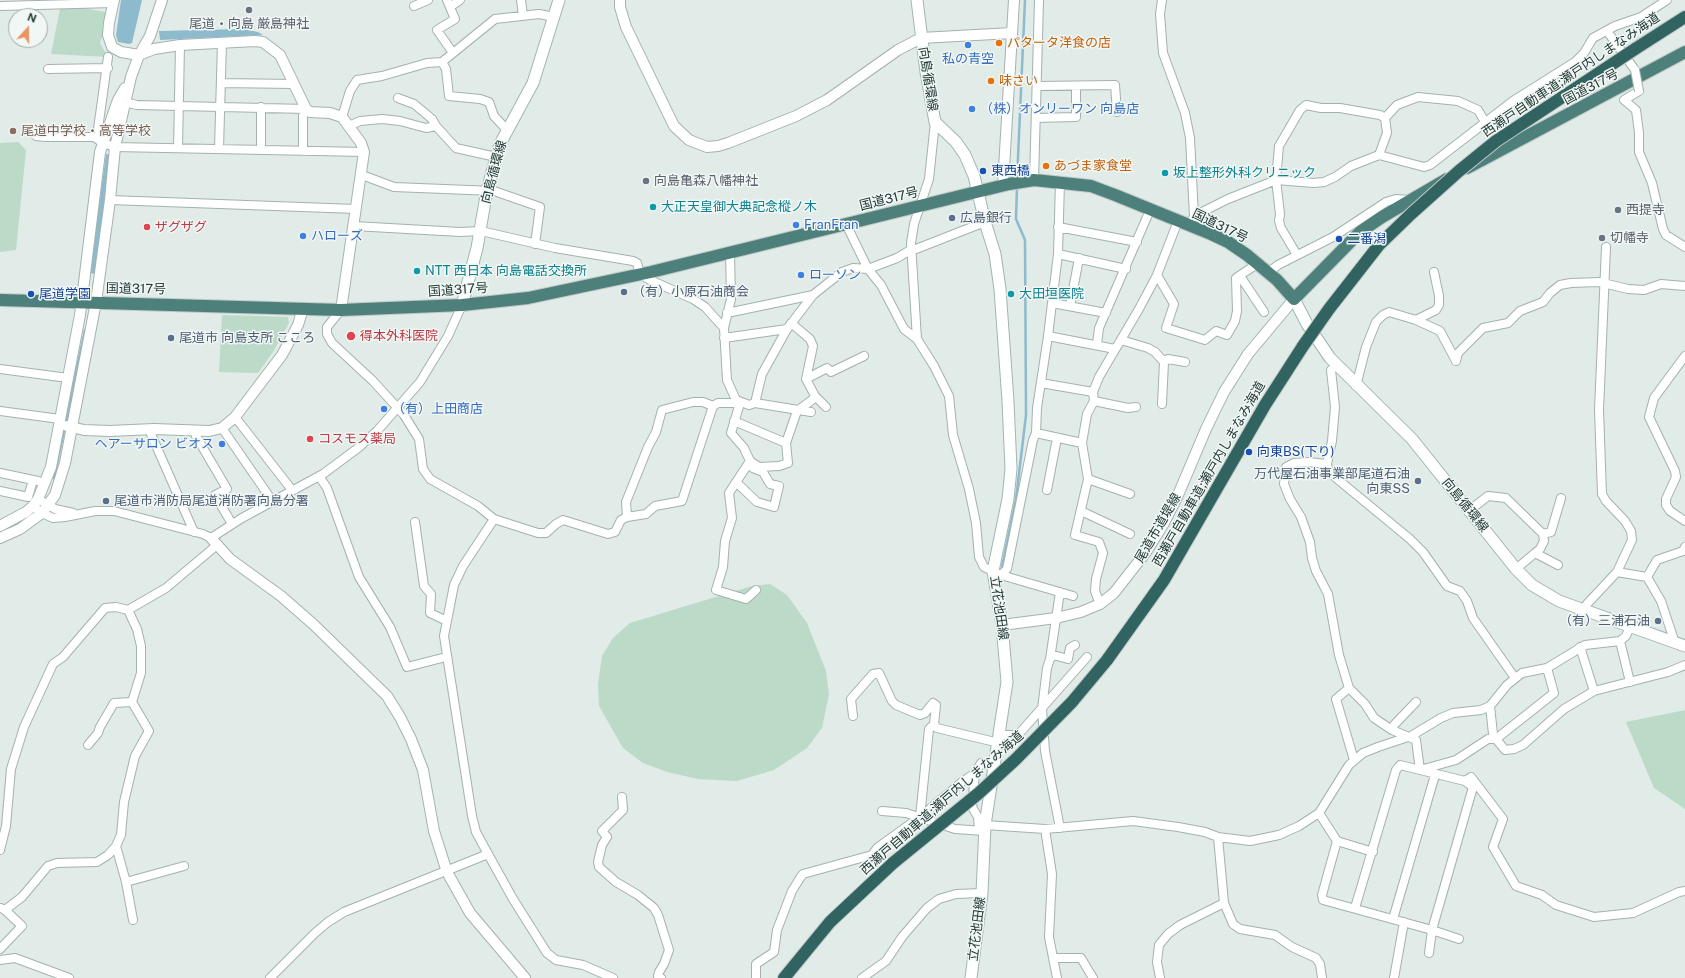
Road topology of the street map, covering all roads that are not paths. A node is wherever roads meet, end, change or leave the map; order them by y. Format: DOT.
graph roads {
  1 [pos="162,0"];
  2 [pos="428,0"];
  3 [pos="460,0"];
  4 [pos="521,0"];
  5 [pos="559,0"];
  6 [pos="620,0"];
  7 [pos="917,0"];
  8 [pos="1014,0"];
  9 [pos="1039,0"];
  10 [pos="1162,0"];
  11 [pos="1668,0"];
  12 [pos="114,2"];
  13 [pos="449,3"];
  14 [pos="0,6"];
  15 [pos="414,6"];
  16 [pos="523,16"];
  17 [pos="554,17"];
  18 [pos="1685,17"];
  19 [pos="1607,31"];
  20 [pos="1012,33"];
  21 [pos="921,38"];
  22 [pos="222,42"];
  23 [pos="180,46"];
  24 [pos="453,52"];
  25 [pos="1685,52"];
  26 [pos="140,55"];
  27 [pos="108,57"];
  28 [pos="442,62"];
  29 [pos="108,68"];
  30 [pos="48,69"];
  31 [pos="221,83"];
  32 [pos="294,84"];
  33 [pos="1037,86"];
  34 [pos="1076,86"];
  35 [pos="398,98"];
  36 [pos="121,102"];
  37 [pos="178,106"];
  38 [pos="220,106"];
  39 [pos="261,107"];
  40 [pos="306,108"];
  41 [pos="1117,112"];
  42 [pos="342,117"];
  43 [pos="1036,118"];
  44 [pos="1385,118"];
  45 [pos="935,122"];
  46 [pos="1485,122"];
  47 [pos="349,126"];
  48 [pos="436,126"];
  49 [pos="506,130"];
  50 [pos="36,136"];
  51 [pos="103,143"];
  52 [pos="115,147"];
  53 [pos="178,148"];
  54 [pos="219,149"];
  55 [pos="261,150"];
  56 [pos="303,151"];
  57 [pos="364,152"];
  58 [pos="1380,155"];
  59 [pos="496,157"];
  60 [pos="362,175"];
  61 [pos="1030,180"];
  62 [pos="1276,180"];
  63 [pos="1060,182"];
  64 [pos="1006,184"];
  65 [pos="487,190"];
  66 [pos="978,192"];
  67 [pos="110,200"];
  68 [pos="1410,200"];
  69 [pos="921,206"];
  70 [pos="356,209"];
  71 [pos="1150,210"];
  72 [pos="1178,221"];
  73 [pos="1192,221"];
  74 [pos="985,222"];
  75 [pos="846,224"];
  76 [pos="354,226"];
  77 [pos="1058,227"];
  78 [pos="481,231"];
  79 [pos="1137,242"];
  80 [pos="535,244"];
  81 [pos="1606,247"];
  82 [pos="1685,247"];
  83 [pos="912,249"];
  84 [pos="730,252"];
  85 [pos="1058,254"];
  86 [pos="1297,256"];
  87 [pos="1079,258"];
  88 [pos="1257,264"];
  89 [pos="868,269"];
  90 [pos="1126,269"];
  91 [pos="1268,272"];
  92 [pos="1434,272"];
  93 [pos="640,274"];
  94 [pos="1156,275"];
  95 [pos="1240,276"];
  96 [pos="1604,283"];
  97 [pos="1684,285"];
  98 [pos="813,295"];
  99 [pos="1294,299"];
  100 [pos="0,300"];
  101 [pos="81,302"];
  102 [pos="96,302"];
  103 [pos="1052,303"];
  104 [pos="462,305"];
  105 [pos="1070,306"];
  106 [pos="300,309"];
  107 [pos="341,310"];
  108 [pos="1264,312"];
  109 [pos="727,313"];
  110 [pos="1106,313"];
  111 [pos="1416,320"];
  112 [pos="789,326"];
  113 [pos="724,328"];
  114 [pos="1048,336"];
  115 [pos="724,338"];
  116 [pos="917,339"];
  117 [pos="1121,340"];
  118 [pos="1097,344"];
  119 [pos="1116,349"];
  120 [pos="864,356"];
  121 [pos="1685,356"];
  122 [pos="1164,362"];
  123 [pos="1185,362"];
  124 [pos="1337,365"];
  125 [pos="0,369"];
  126 [pos="68,378"];
  127 [pos="806,379"];
  128 [pos="1041,383"];
  129 [pos="1356,386"];
  130 [pos="1092,392"];
  131 [pos="816,397"];
  132 [pos="1094,401"];
  133 [pos="740,403"];
  134 [pos="755,403"];
  135 [pos="1162,404"];
  136 [pos="398,406"];
  137 [pos="713,406"];
  138 [pos="826,407"];
  139 [pos="1136,407"];
  140 [pos="0,411"];
  141 [pos="797,411"];
  142 [pos="810,412"];
  143 [pos="235,417"];
  144 [pos="734,421"];
  145 [pos="60,422"];
  146 [pos="72,427"];
  147 [pos="222,428"];
  148 [pos="154,429"];
  149 [pos="195,430"];
  150 [pos="1036,433"];
  151 [pos="1057,438"];
  152 [pos="786,443"];
  153 [pos="1082,443"];
  154 [pos="748,464"];
  155 [pos="1327,464"];
  156 [pos="0,473"];
  157 [pos="319,476"];
  158 [pos="1088,479"];
  159 [pos="33,480"];
  160 [pos="45,482"];
  161 [pos="736,482"];
  162 [pos="292,490"];
  163 [pos="1047,490"];
  164 [pos="0,491"];
  165 [pos="1130,494"];
  166 [pos="1561,498"];
  167 [pos="35,502"];
  168 [pos="273,502"];
  169 [pos="45,509"];
  170 [pos="1470,510"];
  171 [pos="1082,511"];
  172 [pos="627,517"];
  173 [pos="494,519"];
  174 [pos="1685,521"];
  175 [pos="415,522"];
  176 [pos="232,524"];
  177 [pos="0,526"];
  178 [pos="194,532"];
  179 [pos="1130,534"];
  180 [pos="1543,534"];
  181 [pos="0,538"];
  182 [pos="214,541"];
  183 [pos="1685,546"];
  184 [pos="1535,553"];
  185 [pos="1558,565"];
  186 [pos="1516,569"];
  187 [pos="1617,572"];
  188 [pos="997,573"];
  189 [pos="1647,577"];
  190 [pos="756,590"];
  191 [pos="1060,592"];
  192 [pos="1073,596"];
  193 [pos="1100,604"];
  194 [pos="128,610"];
  195 [pos="1584,610"];
  196 [pos="1056,618"];
  197 [pos="447,621"];
  198 [pos="1002,625"];
  199 [pos="1630,626"];
  200 [pos="1620,641"];
  201 [pos="1075,644"];
  202 [pos="1680,644"];
  203 [pos="1580,647"];
  204 [pos="446,656"];
  205 [pos="1086,657"];
  206 [pos="1050,659"];
  207 [pos="1685,665"];
  208 [pos="1547,668"];
  209 [pos="1515,678"];
  210 [pos="1630,682"];
  211 [pos="1349,688"];
  212 [pos="1594,691"];
  213 [pos="132,702"];
  214 [pos="1416,702"];
  215 [pos="1490,706"];
  216 [pos="1042,709"];
  217 [pos="853,716"];
  218 [pos="934,724"];
  219 [pos="1392,730"];
  220 [pos="1411,736"];
  221 [pos="999,739"];
  222 [pos="1496,739"];
  223 [pos="88,745"];
  224 [pos="1354,760"];
  225 [pos="995,763"];
  226 [pos="1420,770"];
  227 [pos="975,773"];
  228 [pos="1435,775"];
  229 [pos="1465,781"];
  230 [pos="622,797"];
  231 [pos="882,811"];
  232 [pos="1319,813"];
  233 [pos="920,817"];
  234 [pos="1060,828"];
  235 [pos="983,829"];
  236 [pos="1045,829"];
  237 [pos="1218,837"];
  238 [pos="1337,841"];
  239 [pos="116,846"];
  240 [pos="0,850"];
  241 [pos="1373,852"];
  242 [pos="488,854"];
  243 [pos="184,866"];
  244 [pos="447,872"];
  245 [pos="126,882"];
  246 [pos="1685,891"];
  247 [pos="982,893"];
  248 [pos="1224,903"];
  249 [pos="1355,908"];
  250 [pos="2,909"];
  251 [pos="1393,919"];
  252 [pos="133,920"];
  253 [pos="1404,922"];
  254 [pos="1432,930"];
  255 [pos="1459,939"];
  256 [pos="0,949"];
  257 [pos="1429,953"];
  258 [pos="1053,958"];
  259 [pos="0,960"];
  260 [pos="69,978"];
  261 [pos="270,978"];
  262 [pos="525,978"];
  263 [pos="613,978"];
  264 [pos="660,978"];
  265 [pos="756,978"];
  266 [pos="784,978"];
  267 [pos="862,978"];
  268 [pos="971,978"];
  269 [pos="1057,978"];
  270 [pos="1093,978"];
  271 [pos="1160,978"];
  272 [pos="1322,978"];
  273 [pos="1394,978"];
  1 -- 26 [label="street"];
  2 -- 15 [label="street"];
  3 -- 13 [label="street"];
  4 -- 16 [label="street"];
  5 -- 17 [label="main road, 向島循環線"];
  6 -- 21 [label="street"];
  7 -- 21 [label="main road, 向島循環線"];
  8 -- 20 [label="street"];
  9 -- 33 [label="street"];
  10 -- 73 [label="street"];
  11 -- 19 [label="street"];
  12 -- 14 [label="street"];
  12 -- 26 [label="street"];
  13 -- 24 [label="street"];
  16 -- 17 [label="street"];
  16 -- 24 [label="street"];
  17 -- 49 [label="main road, 向島循環線"];
  18 -- 266 [label="highway, 西瀬戸自動車道;瀬戸内しまなみ海道, bridge"];
  19 -- 46 [label="street"];
  19 -- 82 [label="street, bridge"];
  20 -- 21 [label="street"];
  20 -- 64 [label="street"];
  21 -- 45 [label="main road, 向島循環線"];
  22 -- 23 [label="street"];
  22 -- 31 [label="street"];
  22 -- 32 [label="street"];
  23 -- 26 [label="street"];
  23 -- 37 [label="street"];
  24 -- 28 [label="street"];
  25 -- 68 [label="highway, 国道317号"];
  26 -- 36 [label="street"];
  27 -- 29 [label="street"];
  28 -- 42 [label="street"];
  28 -- 49 [label="street"];
  29 -- 30 [label="street"];
  29 -- 51 [label="street"];
  31 -- 32 [label="street"];
  31 -- 38 [label="street"];
  32 -- 40 [label="street"];
  33 -- 34 [label="street"];
  33 -- 43 [label="street"];
  34 -- 41 [label="street"];
  34 -- 43 [label="street"];
  35 -- 48 [label="street"];
  36 -- 37 [label="street"];
  36 -- 51 [label="street"];
  36 -- 52 [label="street"];
  37 -- 38 [label="street"];
  37 -- 53 [label="street"];
  38 -- 39 [label="street"];
  38 -- 54 [label="street"];
  39 -- 40 [label="street"];
  39 -- 55 [label="street"];
  40 -- 42 [label="street"];
  40 -- 56 [label="street"];
  42 -- 47 [label="street"];
  43 -- 61 [label="street"];
  44 -- 46 [label="street"];
  44 -- 58 [label="street"];
  44 -- 62 [label="street"];
  45 -- 66 [label="main road, 向島循環線"];
  45 -- 69 [label="street"];
  46 -- 58 [label="street"];
  47 -- 48 [label="street"];
  47 -- 57 [label="street"];
  48 -- 59 [label="street"];
  49 -- 59 [label="main road, 向島循環線"];
  50 -- 51 [label="street"];
  51 -- 52 [label="street"];
  51 -- 101 [label="street"];
  52 -- 53 [label="street"];
  52 -- 67 [label="street"];
  53 -- 54 [label="street"];
  54 -- 55 [label="street"];
  55 -- 56 [label="street"];
  56 -- 57 [label="street"];
  57 -- 60 [label="street"];
  58 -- 62 [label="street"];
  59 -- 65 [label="main road, 向島循環線"];
  60 -- 65 [label="street"];
  60 -- 70 [label="street"];
  61 -- 63 [label="highway, 国道317号"];
  61 -- 64 [label="highway, 国道317号"];
  62 -- 73 [label="street"];
  62 -- 86 [label="street"];
  63 -- 71 [label="highway, 国道317号"];
  63 -- 77 [label="street"];
  64 -- 66 [label="highway, 国道317号"];
  65 -- 78 [label="main road, 向島循環線"];
  65 -- 80 [label="street"];
  66 -- 69 [label="highway, 国道317号"];
  66 -- 74 [label="main road, 立花池田線"];
  67 -- 70 [label="street"];
  67 -- 102 [label="street"];
  68 -- 86 [label="street"];
  68 -- 99 [label="highway, 国道317号"];
  69 -- 75 [label="highway, 国道317号"];
  69 -- 83 [label="street"];
  70 -- 76 [label="street"];
  71 -- 72 [label="highway, 国道317号"];
  71 -- 79 [label="street"];
  72 -- 73 [label="highway, 国道317号"];
  72 -- 94 [label="street"];
  73 -- 88 [label="highway, 国道317号"];
  74 -- 83 [label="street"];
  74 -- 188 [label="main road, 立花池田線"];
  75 -- 84 [label="highway, 国道317号"];
  75 -- 89 [label="street"];
  76 -- 78 [label="street"];
  76 -- 107 [label="street"];
  77 -- 79 [label="street"];
  77 -- 85 [label="street"];
  78 -- 80 [label="street"];
  78 -- 104 [label="main road, 向島循環線"];
  79 -- 90 [label="street"];
  80 -- 93 [label="street"];
  81 -- 96 [label="street"];
  83 -- 89 [label="street"];
  83 -- 116 [label="street"];
  84 -- 93 [label="highway, 国道317号"];
  84 -- 109 [label="street"];
  85 -- 87 [label="street"];
  85 -- 103 [label="street"];
  86 -- 91 [label="street"];
  87 -- 90 [label="street"];
  87 -- 105 [label="street"];
  88 -- 91 [label="highway, 国道317号"];
  88 -- 95 [label="street"];
  89 -- 98 [label="street"];
  89 -- 116 [label="street"];
  90 -- 110 [label="street"];
  91 -- 99 [label="highway, 国道317号"];
  92 -- 111 [label="street"];
  93 -- 104 [label="highway, 国道317号"];
  93 -- 113 [label="street"];
  94 -- 95 [label="street"];
  94 -- 117 [label="street"];
  95 -- 108 [label="street"];
  96 -- 97 [label="street"];
  96 -- 111 [label="street"];
  96 -- 187 [label="street"];
  98 -- 109 [label="street"];
  98 -- 112 [label="street"];
  99 -- 124 [label="main road, 向島循環線"];
  99 -- 193 [label="street, 尾道市道堤線"];
  100 -- 101 [label="highway, 国道317号"];
  101 -- 102 [label="highway, 国道317号"];
  101 -- 126 [label="street"];
  102 -- 106 [label="highway, 国道317号"];
  102 -- 146 [label="street"];
  103 -- 105 [label="street"];
  103 -- 114 [label="street"];
  104 -- 107 [label="highway, 国道317号"];
  104 -- 136 [label="street"];
  105 -- 110 [label="street"];
  106 -- 107 [label="highway, 国道317号"];
  106 -- 143 [label="street"];
  107 -- 136 [label="street"];
  109 -- 113 [label="street"];
  110 -- 118 [label="street"];
  111 -- 129 [label="street"];
  112 -- 115 [label="street"];
  112 -- 127 [label="street"];
  112 -- 134 [label="street"];
  113 -- 115 [label="street"];
  114 -- 118 [label="street"];
  114 -- 128 [label="street"];
  115 -- 133 [label="street"];
  116 -- 188 [label="street"];
  117 -- 119 [label="street"];
  117 -- 122 [label="street"];
  118 -- 119 [label="street"];
  119 -- 130 [label="street"];
  120 -- 127 [label="street"];
  121 -- 174 [label="street"];
  122 -- 123 [label="street"];
  122 -- 135 [label="street"];
  124 -- 129 [label="main road, 向島循環線"];
  124 -- 155 [label="street"];
  125 -- 126 [label="street"];
  126 -- 145 [label="street"];
  127 -- 131 [label="street"];
  128 -- 130 [label="street"];
  128 -- 150 [label="street"];
  129 -- 170 [label="main road, 向島循環線"];
  130 -- 132 [label="street"];
  131 -- 138 [label="street"];
  131 -- 141 [label="street"];
  132 -- 139 [label="street"];
  132 -- 153 [label="street"];
  133 -- 134 [label="street"];
  133 -- 137 [label="street"];
  133 -- 144 [label="street"];
  134 -- 141 [label="street"];
  136 -- 157 [label="street"];
  136 -- 173 [label="street"];
  137 -- 172 [label="street"];
  137 -- 172 [label="street"];
  140 -- 145 [label="street"];
  141 -- 142 [label="street"];
  141 -- 152 [label="street"];
  143 -- 147 [label="street"];
  143 -- 162 [label="street"];
  144 -- 152 [label="street"];
  144 -- 154 [label="street"];
  145 -- 146 [label="street"];
  145 -- 160 [label="street"];
  146 -- 148 [label="street"];
  146 -- 169 [label="street"];
  147 -- 149 [label="street"];
  147 -- 168 [label="street"];
  148 -- 149 [label="street"];
  148 -- 178 [label="street"];
  149 -- 176 [label="street"];
  150 -- 151 [label="street"];
  150 -- 188 [label="street"];
  151 -- 153 [label="street"];
  151 -- 163 [label="street"];
  152 -- 154 [label="street"];
  153 -- 158 [label="street"];
  154 -- 161 [label="street"];
  154 -- 161 [label="street"];
  155 -- 209 [label="street"];
  155 -- 211 [label="street"];
  156 -- 159 [label="street"];
  157 -- 162 [label="street"];
  157 -- 204 [label="street"];
  158 -- 165 [label="street"];
  158 -- 171 [label="street"];
  159 -- 160 [label="street"];
  159 -- 164 [label="street"];
  160 -- 167 [label="street"];
  161 -- 190 [label="street"];
  162 -- 168 [label="street"];
  166 -- 180 [label="street"];
  167 -- 169 [label="street"];
  167 -- 177 [label="street"];
  168 -- 176 [label="street"];
  169 -- 178 [label="street"];
  169 -- 181 [label="street"];
  170 -- 180 [label="street"];
  170 -- 186 [label="main road, 向島循環線"];
  171 -- 179 [label="street"];
  171 -- 193 [label="street"];
  172 -- 173 [label="street"];
  173 -- 197 [label="street"];
  175 -- 197 [label="street"];
  176 -- 182 [label="street"];
  178 -- 182 [label="street"];
  180 -- 184 [label="street"];
  182 -- 194 [label="street"];
  182 -- 244 [label="street"];
  183 -- 189 [label="street"];
  184 -- 185 [label="street"];
  184 -- 186 [label="street"];
  186 -- 195 [label="main road, 向島循環線"];
  187 -- 189 [label="street"];
  187 -- 195 [label="street"];
  188 -- 191 [label="street"];
  188 -- 198 [label="main road, 立花池田線"];
  189 -- 202 [label="street"];
  191 -- 192 [label="street"];
  191 -- 196 [label="street"];
  193 -- 196 [label="street, 尾道市道堤線"];
  194 -- 213 [label="street"];
  194 -- 240 [label="street"];
  195 -- 199 [label="main road, 向島循環線"];
  196 -- 198 [label="street, 尾道市道堤線"];
  196 -- 206 [label="street"];
  197 -- 204 [label="street"];
  198 -- 221 [label="main road, 立花池田線"];
  199 -- 200 [label="street"];
  199 -- 202 [label="main road, 向島循環線"];
  200 -- 203 [label="street"];
  200 -- 210 [label="street"];
  201 -- 206 [label="street"];
  203 -- 208 [label="street"];
  203 -- 212 [label="street"];
  204 -- 242 [label="street"];
  205 -- 216 [label="street"];
  206 -- 216 [label="street"];
  207 -- 210 [label="street"];
  208 -- 209 [label="street"];
  208 -- 222 [label="street"];
  209 -- 215 [label="street"];
  210 -- 212 [label="street"];
  211 -- 219 [label="street"];
  211 -- 224 [label="street"];
  212 -- 222 [label="street"];
  213 -- 223 [label="street"];
  213 -- 239 [label="street"];
  214 -- 219 [label="street"];
  215 -- 220 [label="street"];
  215 -- 222 [label="street"];
  216 -- 221 [label="street"];
  216 -- 234 [label="street"];
  217 -- 218 [label="street"];
  218 -- 221 [label="street"];
  218 -- 233 [label="street"];
  219 -- 220 [label="street"];
  220 -- 224 [label="street"];
  220 -- 226 [label="street"];
  221 -- 225 [label="main road, 立花池田線"];
  222 -- 226 [label="street"];
  224 -- 232 [label="street"];
  225 -- 227 [label="street"];
  225 -- 235 [label="main road, 立花池田線"];
  226 -- 228 [label="street"];
  226 -- 241 [label="street"];
  227 -- 233 [label="street"];
  227 -- 235 [label="street"];
  228 -- 229 [label="street"];
  228 -- 251 [label="street"];
  229 -- 246 [label="street"];
  229 -- 254 [label="street"];
  230 -- 264 [label="street"];
  231 -- 233 [label="street"];
  232 -- 237 [label="street"];
  232 -- 238 [label="street"];
  233 -- 235 [label="street"];
  233 -- 265 [label="street"];
  234 -- 236 [label="street"];
  234 -- 237 [label="street"];
  235 -- 236 [label="street"];
  235 -- 247 [label="main road, 立花池田線"];
  236 -- 258 [label="street"];
  237 -- 248 [label="street"];
  238 -- 241 [label="street"];
  238 -- 249 [label="street"];
  239 -- 245 [label="street"];
  239 -- 250 [label="street"];
  241 -- 249 [label="street"];
  242 -- 244 [label="street"];
  242 -- 263 [label="street"];
  243 -- 245 [label="street"];
  244 -- 261 [label="street"];
  244 -- 262 [label="street"];
  245 -- 252 [label="street"];
  247 -- 267 [label="street"];
  247 -- 268 [label="main road, 立花池田線"];
  248 -- 271 [label="street"];
  248 -- 272 [label="street"];
  249 -- 251 [label="street"];
  250 -- 256 [label="street"];
  251 -- 253 [label="street"];
  253 -- 254 [label="street"];
  253 -- 273 [label="street"];
  254 -- 255 [label="street"];
  254 -- 257 [label="street"];
  258 -- 269 [label="street"];
  258 -- 270 [label="street"];
  259 -- 260 [label="street"];
}
